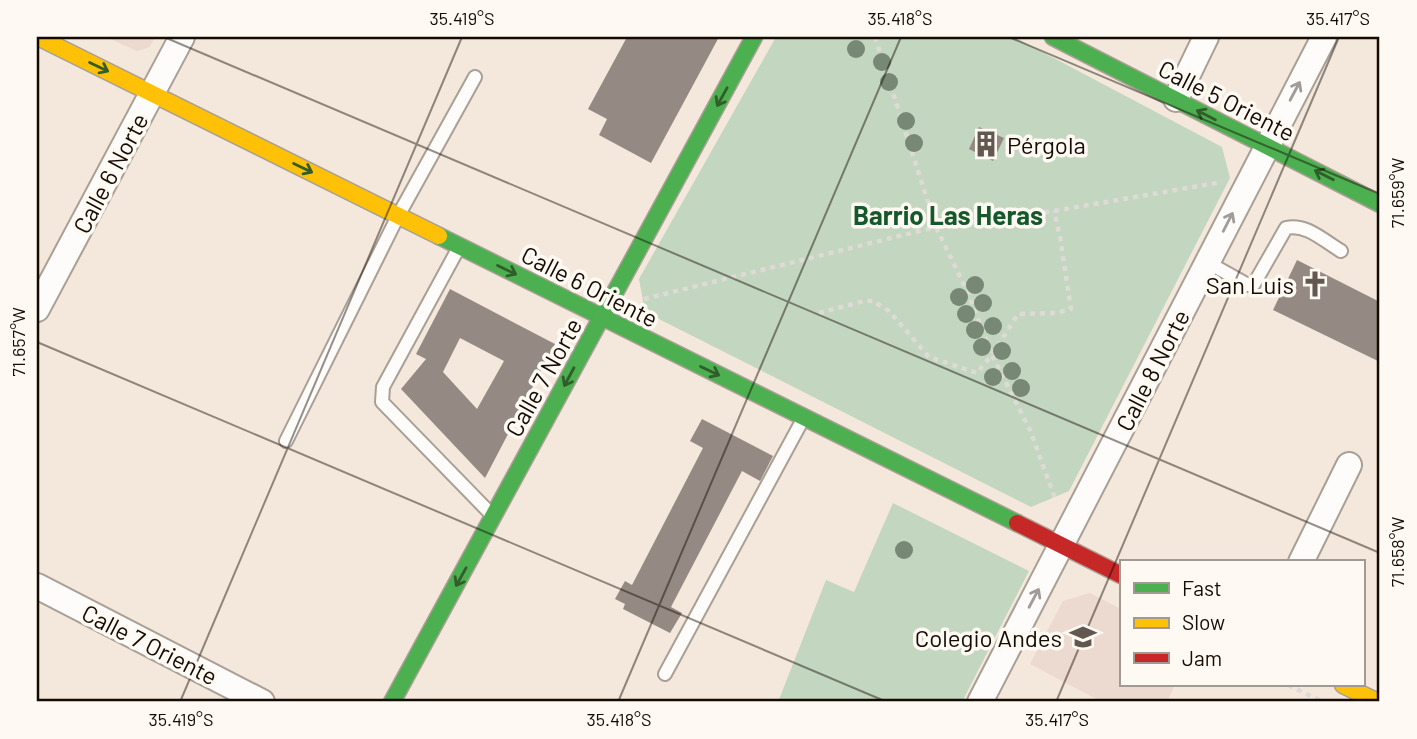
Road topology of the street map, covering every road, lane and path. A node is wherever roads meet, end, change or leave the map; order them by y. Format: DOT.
graph roads {
  1 [pos="38,37"];
  2 [pos="182,37"];
  3 [pos="754,37"];
  4 [pos="875,37"];
  5 [pos="1053,37"];
  6 [pos="1206,37"];
  7 [pos="1324,37"];
  8 [pos="475,77"];
  9 [pos="152,93"];
  10 [pos="1176,99"];
  11 [pos="1267,145"];
  12 [pos="1251,178"];
  13 [pos="1380,204"];
  14 [pos="1054,211"];
  15 [pos="398,216"];
  16 [pos="936,227"];
  17 [pos="460,246"];
  18 [pos="1341,251"];
  19 [pos="1207,262"];
  20 [pos="37,309"];
  21 [pos="604,312"];
  22 [pos="819,313"];
  23 [pos="992,355"];
  24 [pos="804,417"];
  25 [pos="286,441"];
  26 [pos="1349,464"];
  27 [pos="1056,508"];
  28 [pos="494,516"];
  29 [pos="1062,545"];
  30 [pos="1302,560"];
  31 [pos="1120,574"];
  32 [pos="37,586"];
  33 [pos="665,674"];
  34 [pos="1290,686"];
  35 [pos="1345,686"];
  36 [pos="262,702"];
  37 [pos="393,702"];
  38 [pos="980,702"];
  39 [pos="1323,702"];
  40 [pos="1378,702"];
  1 -- 9 [label="main road, Calle 6 Oriente, one-way"];
  2 -- 9 [label="street, Calle 6 Norte"];
  3 -- 21 [label="main road, Calle 7 Norte, one-way"];
  4 -- 16 [label="path"];
  5 -- 10 [label="main road, Calle 5 Oriente"];
  6 -- 10 [label="street"];
  11 -- 7 [label="street, Calle 8 Norte, one-way"];
  8 -- 15 [label="lane"];
  9 -- 15 [label="main road, Calle 6 Oriente, one-way"];
  9 -- 20 [label="street, Calle 6 Norte"];
  11 -- 10 [label="main road, Calle 5 Oriente, one-way"];
  11 -- 12 [label="street, Calle 8 Norte"];
  13 -- 11 [label="main road, Calle 5 Oriente, one-way"];
  12 -- 14 [label="path"];
  19 -- 12 [label="street, Calle 8 Norte, one-way"];
  14 -- 16 [label="path"];
  14 -- 23 [label="path"];
  15 -- 17 [label="main road, Calle 6 Oriente"];
  15 -- 25 [label="lane"];
  16 -- 21 [label="path"];
  16 -- 23 [label="path"];
  17 -- 21 [label="main road, Calle 6 Oriente, one-way"];
  17 -- 28 [label="lane"];
  18 -- 19 [label="lane"];
  19 -- 29 [label="street, Calle 8 Norte"];
  21 -- 24 [label="main road, Calle 6 Oriente, one-way"];
  21 -- 28 [label="main road, Calle 7 Norte, one-way"];
  22 -- 23 [label="path"];
  23 -- 27 [label="path"];
  24 -- 29 [label="main road, Calle 6 Oriente"];
  24 -- 33 [label="lane"];
  26 -- 30 [label="street"];
  28 -- 37 [label="main road, Calle 7 Norte, one-way"];
  29 -- 31 [label="main road, Calle 6 Oriente"];
  38 -- 29 [label="street, Calle 8 Norte, one-way"];
  32 -- 36 [label="street, Calle 7 Oriente"];
  34 -- 39 [label="path"];
  35 -- 40 [label="main road"];
}
